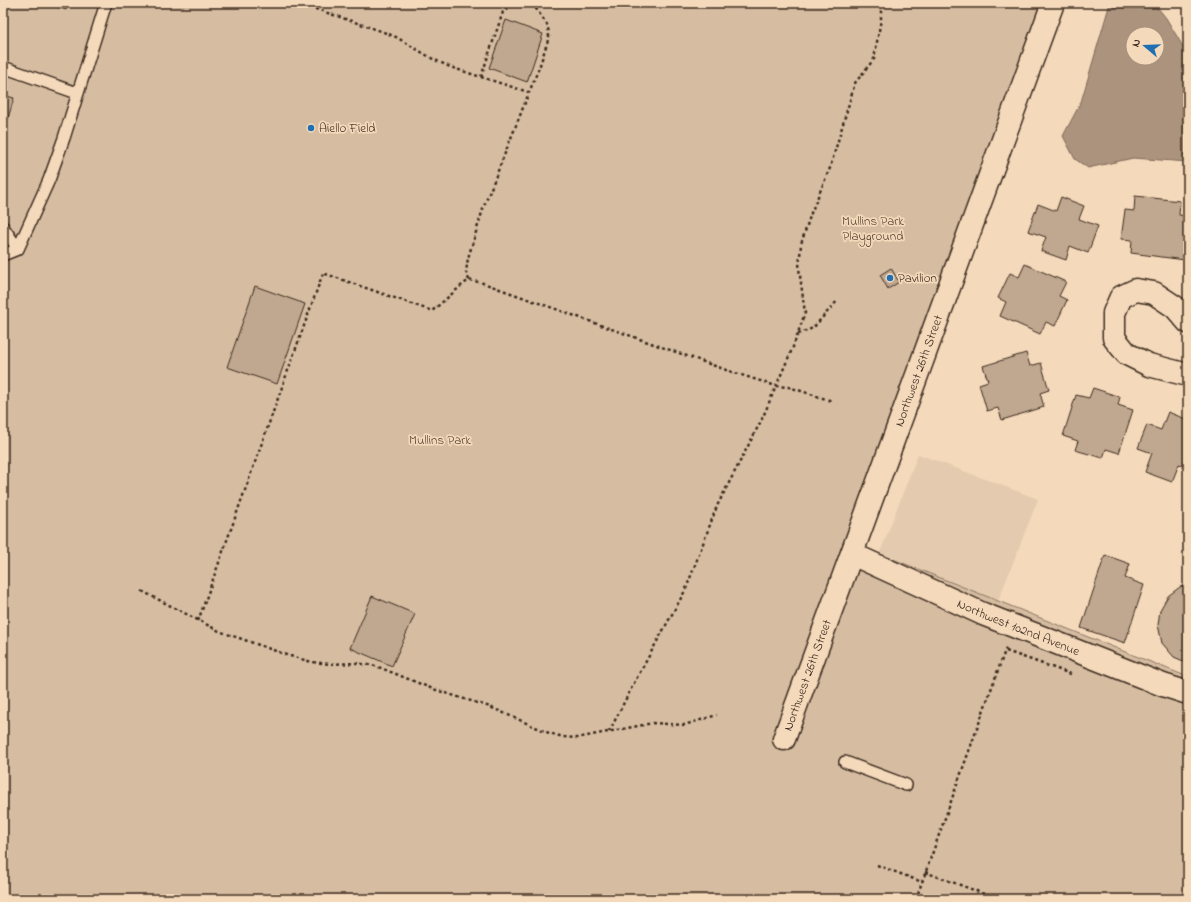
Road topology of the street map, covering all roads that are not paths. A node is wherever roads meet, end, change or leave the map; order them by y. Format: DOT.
graph roads {
  1 [pos="106,3"];
  2 [pos="1053,3"];
  3 [pos="3,67"];
  4 [pos="77,93"];
  5 [pos="3,227"];
  6 [pos="18,249"];
  7 [pos="3,255"];
  8 [pos="1188,322"];
  9 [pos="1188,375"];
  10 [pos="852,554"];
  11 [pos="1188,693"];
  12 [pos="784,739"];
  13 [pos="846,762"];
  14 [pos="906,785"];
  1 -- 4 [label="lane"];
  2 -- 10 [label="street, Northwest 26th Street"];
  3 -- 4 [label="lane"];
  4 -- 6 [label="lane"];
  5 -- 6 [label="lane"];
  6 -- 7 [label="lane"];
  8 -- 9 [label="street"];
  10 -- 11 [label="street, Northwest 102nd Avenue"];
  10 -- 12 [label="street, Northwest 26th Street"];
  13 -- 14 [label="lane"];
}
